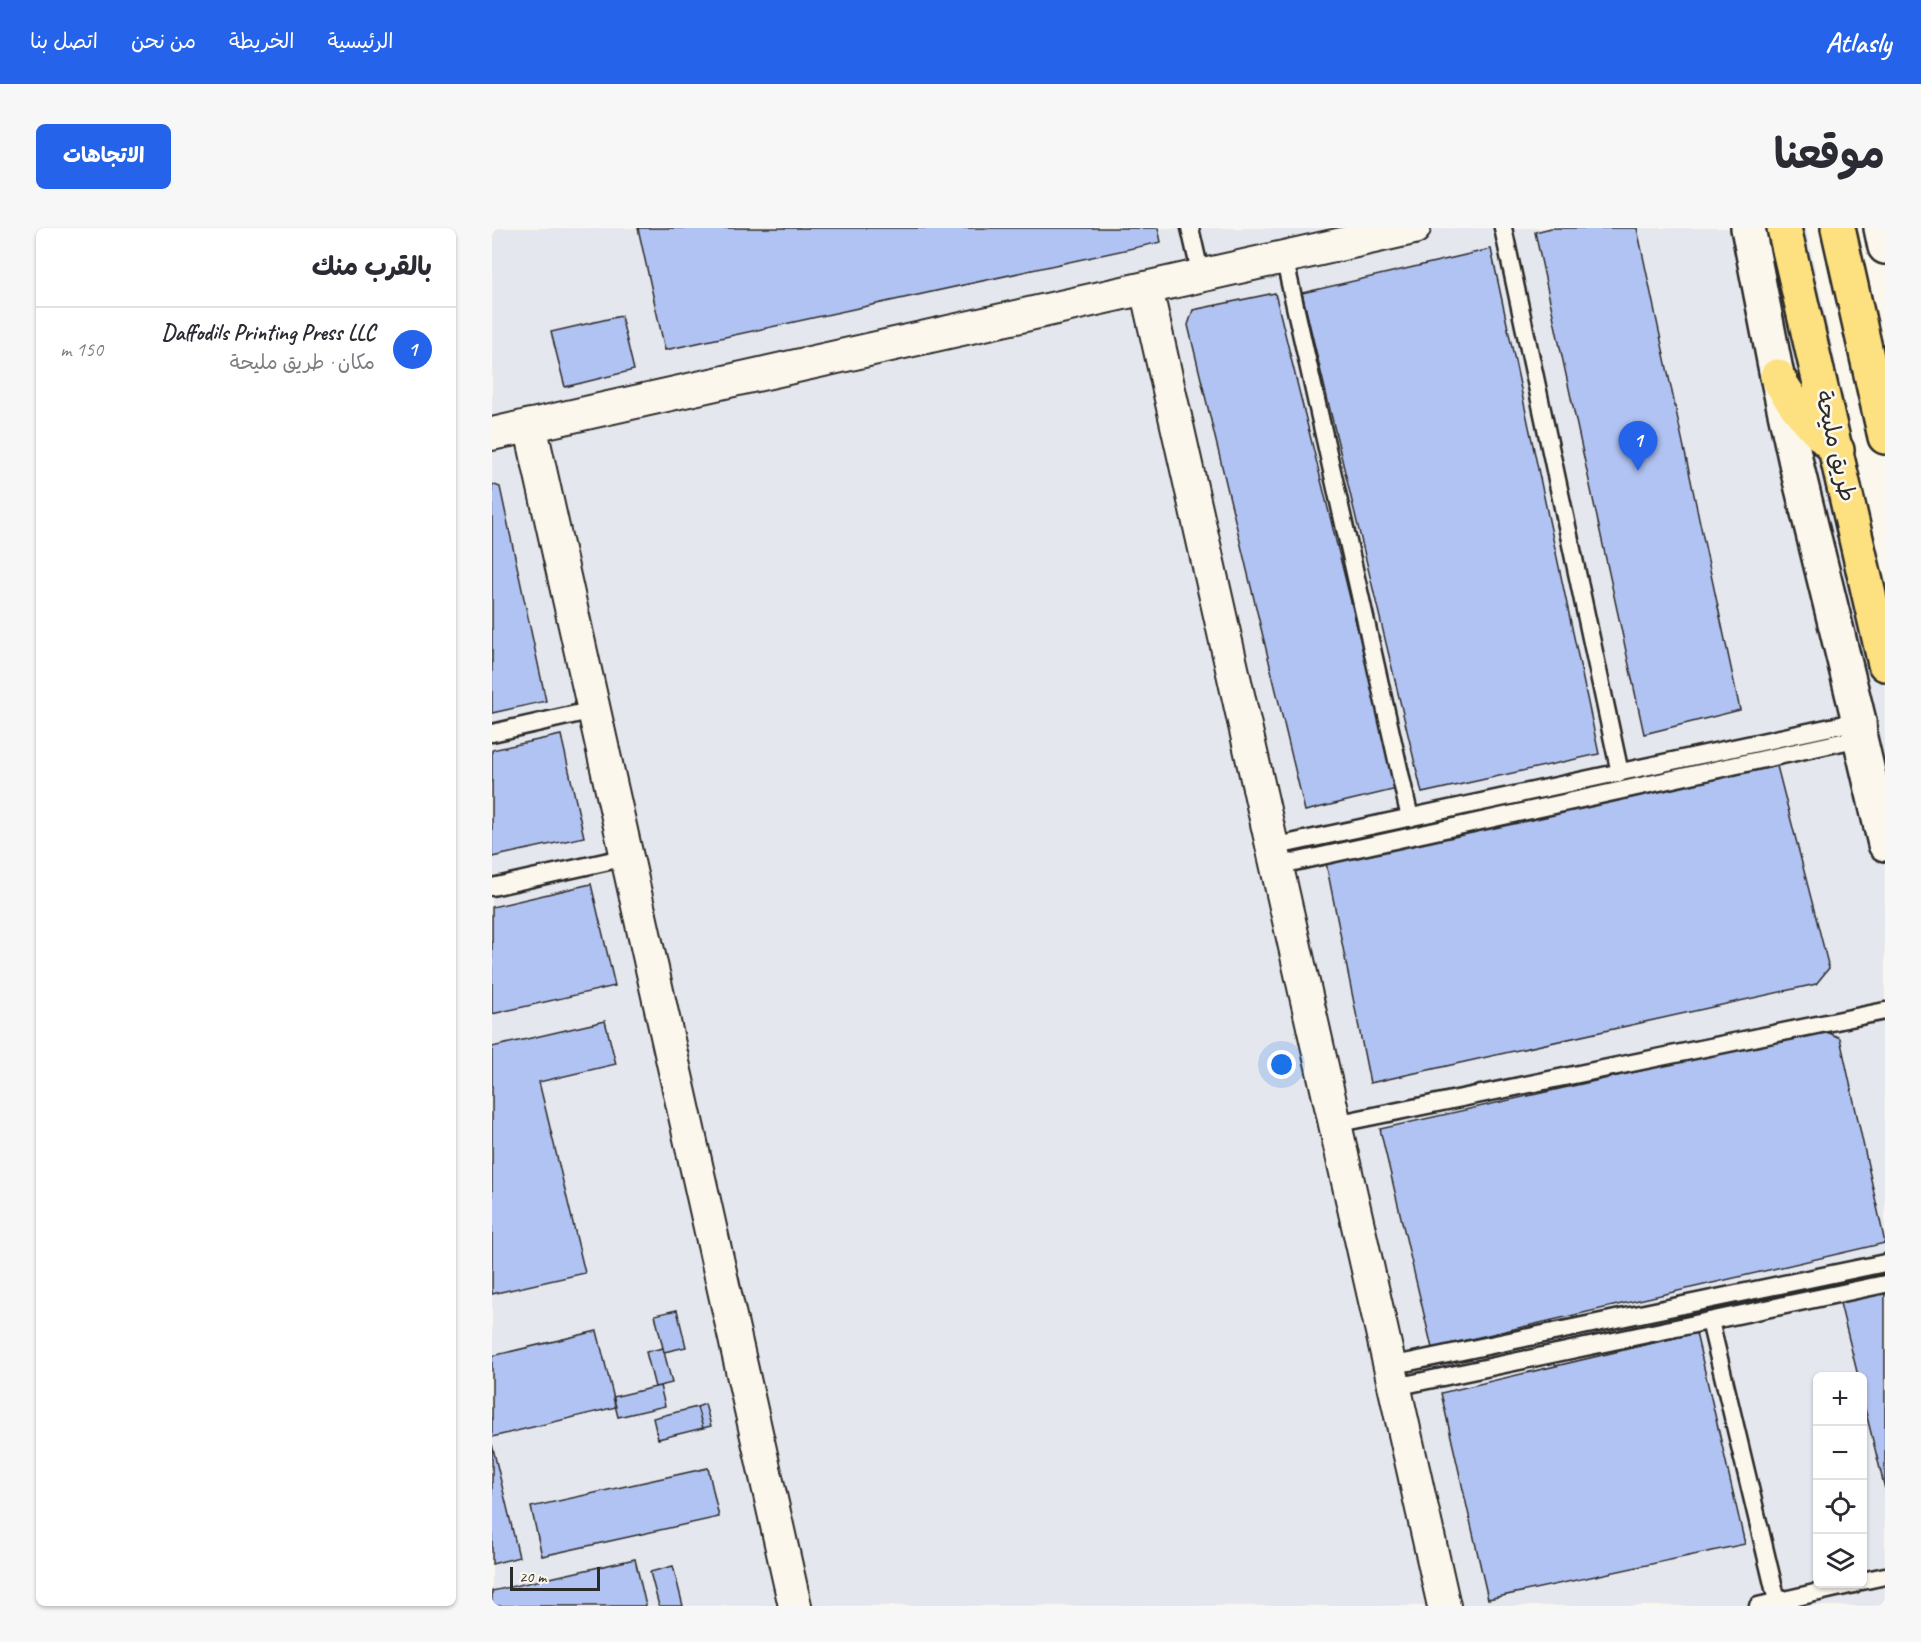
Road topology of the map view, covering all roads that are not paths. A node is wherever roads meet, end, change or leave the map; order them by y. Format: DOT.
graph roads {
  1 [pos="1191,228"];
  2 [pos="1414,228"];
  3 [pos="1503,228"];
  4 [pos="1748,228"];
  5 [pos="1784,228"];
  6 [pos="1838,228"];
  7 [pos="1881,228"];
  8 [pos="1885,247"];
  9 [pos="1284,257"];
  10 [pos="1202,276"];
  11 [pos="1146,288"];
  12 [pos="1777,376"];
  13 [pos="530,425"];
  14 [pos="492,434"];
  15 [pos="1885,437"];
  16 [pos="1837,450"];
  17 [pos="1885,664"];
  18 [pos="594,710"];
  19 [pos="1860,729"];
  20 [pos="492,733"];
  21 [pos="1620,772"];
  22 [pos="1410,818"];
  23 [pos="1885,844"];
  24 [pos="1274,856"];
  25 [pos="627,857"];
  26 [pos="492,887"];
  27 [pos="1885,1011"];
  28 [pos="1335,1124"];
  29 [pos="1885,1263"];
  30 [pos="1885,1284"];
  31 [pos="1710,1321"];
  32 [pos="1392,1377"];
  33 [pos="1885,1576"];
  34 [pos="1867,1580"];
  35 [pos="1836,1588"];
  36 [pos="1777,1601"];
  37 [pos="795,1606"];
  38 [pos="1444,1606"];
  39 [pos="1758,1606"];
  1 -- 10 [label="lane"];
  2 -- 9 [label="street"];
  3 -- 21 [label="lane"];
  4 -- 12 [label="street"];
  5 -- 16 [label="main road, طريق مليحة"];
  6 -- 15 [label="main road, طريق مليحة"];
  7 -- 8 [label="street"];
  9 -- 10 [label="street"];
  9 -- 22 [label="lane"];
  10 -- 11 [label="street"];
  11 -- 13 [label="street"];
  11 -- 24 [label="street"];
  12 -- 16 [label="main road"];
  12 -- 19 [label="street"];
  13 -- 14 [label="street"];
  13 -- 18 [label="street"];
  16 -- 17 [label="main road, طريق مليحة"];
  18 -- 20 [label="lane"];
  18 -- 25 [label="street"];
  19 -- 21 [label="lane"];
  19 -- 23 [label="street"];
  19 -- 24 [label="lane"];
  21 -- 22 [label="lane"];
  22 -- 24 [label="lane"];
  24 -- 28 [label="street"];
  25 -- 26 [label="lane"];
  25 -- 37 [label="street"];
  27 -- 28 [label="lane"];
  28 -- 32 [label="street"];
  29 -- 32 [label="lane"];
  30 -- 31 [label="lane"];
  31 -- 32 [label="lane"];
  31 -- 36 [label="lane"];
  32 -- 38 [label="street"];
  33 -- 34 [label="lane"];
  35 -- 36 [label="lane"];
  36 -- 39 [label="lane"];
}
